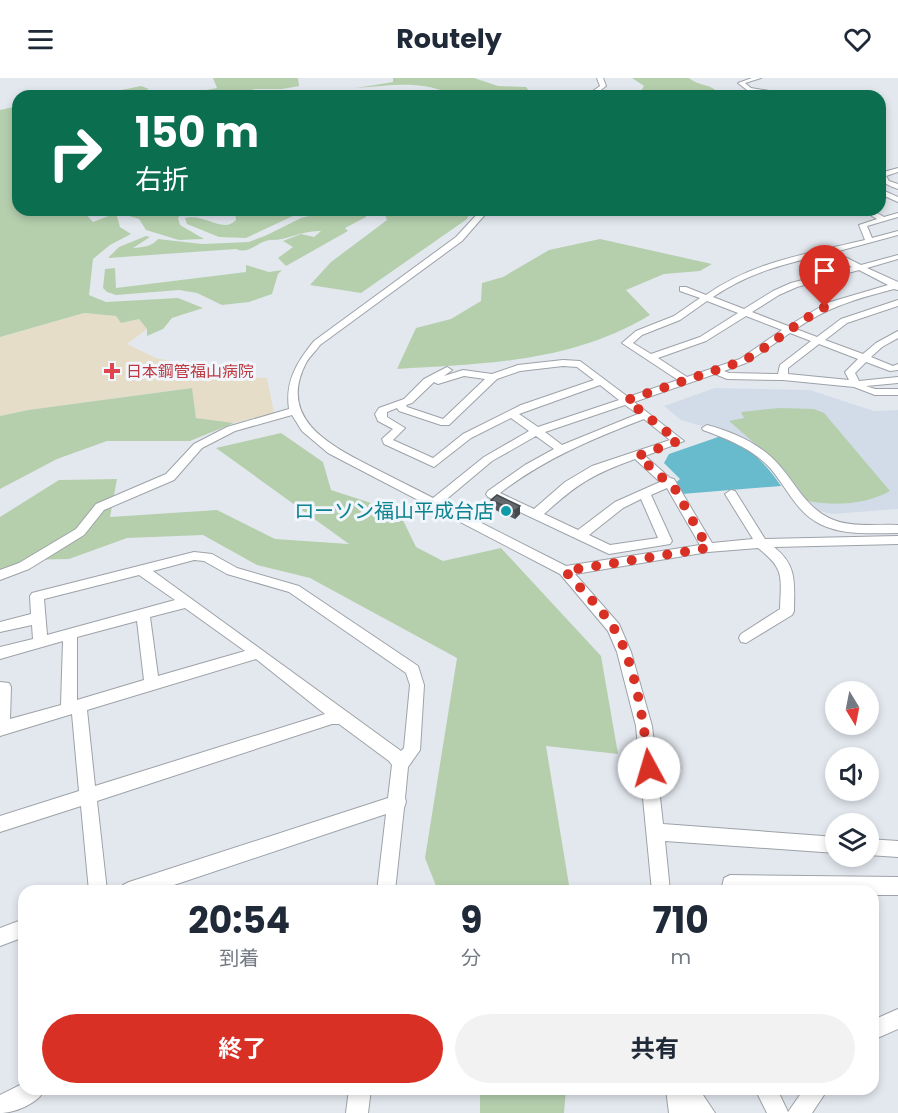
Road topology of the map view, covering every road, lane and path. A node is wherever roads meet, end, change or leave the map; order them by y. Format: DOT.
graph roads {
  1 [pos="600,78"];
  2 [pos="758,78"];
  3 [pos="597,90"];
  4 [pos="756,90"];
  5 [pos="898,201"];
  6 [pos="889,203"];
  7 [pos="898,215"];
  8 [pos="480,216"];
  9 [pos="877,216"];
  10 [pos="883,219"];
  11 [pos="898,233"];
  12 [pos="869,240"];
  13 [pos="828,251"];
  14 [pos="898,257"];
  15 [pos="860,268"];
  16 [pos="897,286"];
  17 [pos="683,290"];
  18 [pos="704,298"];
  19 [pos="898,303"];
  20 [pos="743,314"];
  21 [pos="791,330"];
  22 [pos="898,334"];
  23 [pos="819,341"];
  24 [pos="650,358"];
  25 [pos="865,358"];
  26 [pos="898,368"];
  27 [pos="447,370"];
  28 [pos="716,371"];
  29 [pos="494,377"];
  30 [pos="783,377"];
  31 [pos="685,380"];
  32 [pos="898,380"];
  33 [pos="602,381"];
  34 [pos="855,384"];
  35 [pos="898,392"];
  36 [pos="627,400"];
  37 [pos="404,402"];
  38 [pos="295,411"];
  39 [pos="513,415"];
  40 [pos="646,415"];
  41 [pos="445,423"];
  42 [pos="707,428"];
  43 [pos="536,432"];
  44 [pos="467,436"];
  45 [pos="560,447"];
  46 [pos="638,456"];
  47 [pos="669,482"];
  48 [pos="645,494"];
  49 [pos="731,494"];
  50 [pos="434,503"];
  51 [pos="536,514"];
  52 [pos="898,529"];
  53 [pos="579,536"];
  54 [pos="898,540"];
  55 [pos="761,543"];
  56 [pos="708,548"];
  57 [pos="141,569"];
  58 [pos="565,571"];
  59 [pos="0,575"];
  60 [pos="188,602"];
  61 [pos="143,614"];
  62 [pos="38,618"];
  63 [pos="0,627"];
  64 [pos="70,634"];
  65 [pos="746,638"];
  66 [pos="40,642"];
  67 [pos="0,653"];
  68 [pos="258,653"];
  69 [pos="152,684"];
  70 [pos="4,687"];
  71 [pos="74,707"];
  72 [pos="342,718"];
  73 [pos="1,728"];
  74 [pos="400,764"];
  75 [pos="89,794"];
  76 [pos="398,802"];
  77 [pos="0,824"];
  78 [pos="656,832"];
  79 [pos="825,844"];
  80 [pos="879,848"];
  81 [pos="898,849"];
  82 [pos="97,885"];
  83 [pos="153,885"];
  84 [pos="387,885"];
  85 [pos="660,885"];
  86 [pos="729,885"];
  87 [pos="749,885"];
  88 [pos="879,886"];
  89 [pos="898,886"];
  90 [pos="18,930"];
  91 [pos="0,938"];
  92 [pos="898,1019"];
  93 [pos="879,1027"];
  94 [pos="23,1095"];
  95 [pos="359,1095"];
  96 [pos="678,1095"];
  97 [pos="690,1095"];
  98 [pos="769,1095"];
  99 [pos="812,1095"];
  100 [pos="0,1107"];
  101 [pos="357,1113"];
  102 [pos="680,1113"];
  103 [pos="705,1113"];
  104 [pos="778,1113"];
  105 [pos="799,1113"];
  1 -- 3 [label="street"];
  2 -- 4 [label="street"];
  5 -- 6 [label="street"];
  7 -- 10 [label="street"];
  8 -- 38 [label="street"];
  9 -- 10 [label="street"];
  10 -- 12 [label="street"];
  11 -- 12 [label="street"];
  12 -- 13 [label="street"];
  13 -- 15 [label="street"];
  13 -- 18 [label="street"];
  14 -- 15 [label="street"];
  15 -- 16 [label="street"];
  15 -- 20 [label="street"];
  16 -- 21 [label="street"];
  17 -- 18 [label="street"];
  18 -- 20 [label="street"];
  18 -- 24 [label="street"];
  19 -- 23 [label="street"];
  20 -- 21 [label="street"];
  20 -- 24 [label="street"];
  21 -- 23 [label="street"];
  21 -- 28 [label="street"];
  22 -- 25 [label="street"];
  23 -- 25 [label="street"];
  23 -- 30 [label="street"];
  24 -- 31 [label="street"];
  25 -- 26 [label="street"];
  25 -- 34 [label="street"];
  27 -- 37 [label="street"];
  28 -- 30 [label="street"];
  28 -- 31 [label="street"];
  29 -- 33 [label="street"];
  29 -- 37 [label="street"];
  29 -- 41 [label="street"];
  30 -- 34 [label="street"];
  31 -- 36 [label="street"];
  32 -- 34 [label="street"];
  33 -- 36 [label="street"];
  33 -- 39 [label="street"];
  34 -- 35 [label="street"];
  36 -- 40 [label="street"];
  36 -- 43 [label="street"];
  37 -- 41 [label="street"];
  37 -- 44 [label="street"];
  38 -- 50 [label="street"];
  38 -- 59 [label="street"];
  39 -- 43 [label="street"];
  39 -- 44 [label="street"];
  40 -- 45 [label="street"];
  40 -- 46 [label="street"];
  41 -- 44 [label="street"];
  42 -- 52 [label="street"];
  43 -- 45 [label="street"];
  43 -- 50 [label="street"];
  45 -- 51 [label="street"];
  46 -- 47 [label="street"];
  46 -- 51 [label="street"];
  47 -- 48 [label="street"];
  47 -- 56 [label="street"];
  48 -- 53 [label="street"];
  48 -- 53 [label="street"];
  49 -- 55 [label="street"];
  50 -- 58 [label="street"];
  51 -- 53 [label="street"];
  54 -- 55 [label="street"];
  55 -- 56 [label="street"];
  55 -- 65 [label="street"];
  56 -- 58 [label="street"];
  57 -- 60 [label="street"];
  57 -- 62 [label="street"];
  57 -- 74 [label="street"];
  58 -- 78 [label="street"];
  60 -- 61 [label="street"];
  60 -- 68 [label="street"];
  61 -- 64 [label="street"];
  61 -- 69 [label="street"];
  62 -- 63 [label="street"];
  62 -- 66 [label="street"];
  64 -- 66 [label="street"];
  64 -- 71 [label="street"];
  66 -- 67 [label="street"];
  68 -- 69 [label="street"];
  68 -- 72 [label="street"];
  69 -- 71 [label="street"];
  70 -- 73 [label="street"];
  71 -- 73 [label="street"];
  71 -- 75 [label="street"];
  72 -- 74 [label="street"];
  72 -- 75 [label="street"];
  74 -- 76 [label="street"];
  75 -- 77 [label="street"];
  75 -- 82 [label="street"];
  76 -- 83 [label="street"];
  76 -- 84 [label="street"];
  78 -- 79 [label="street"];
  78 -- 85 [label="street"];
  80 -- 81 [label="street"];
  86 -- 87 [label="street"];
  88 -- 89 [label="street"];
  90 -- 91 [label="street"];
  92 -- 93 [label="street"];
  94 -- 100 [label="street"];
  95 -- 101 [label="street"];
  96 -- 102 [label="street"];
  97 -- 103 [label="street"];
  98 -- 104 [label="street"];
  99 -- 105 [label="street"];
}
